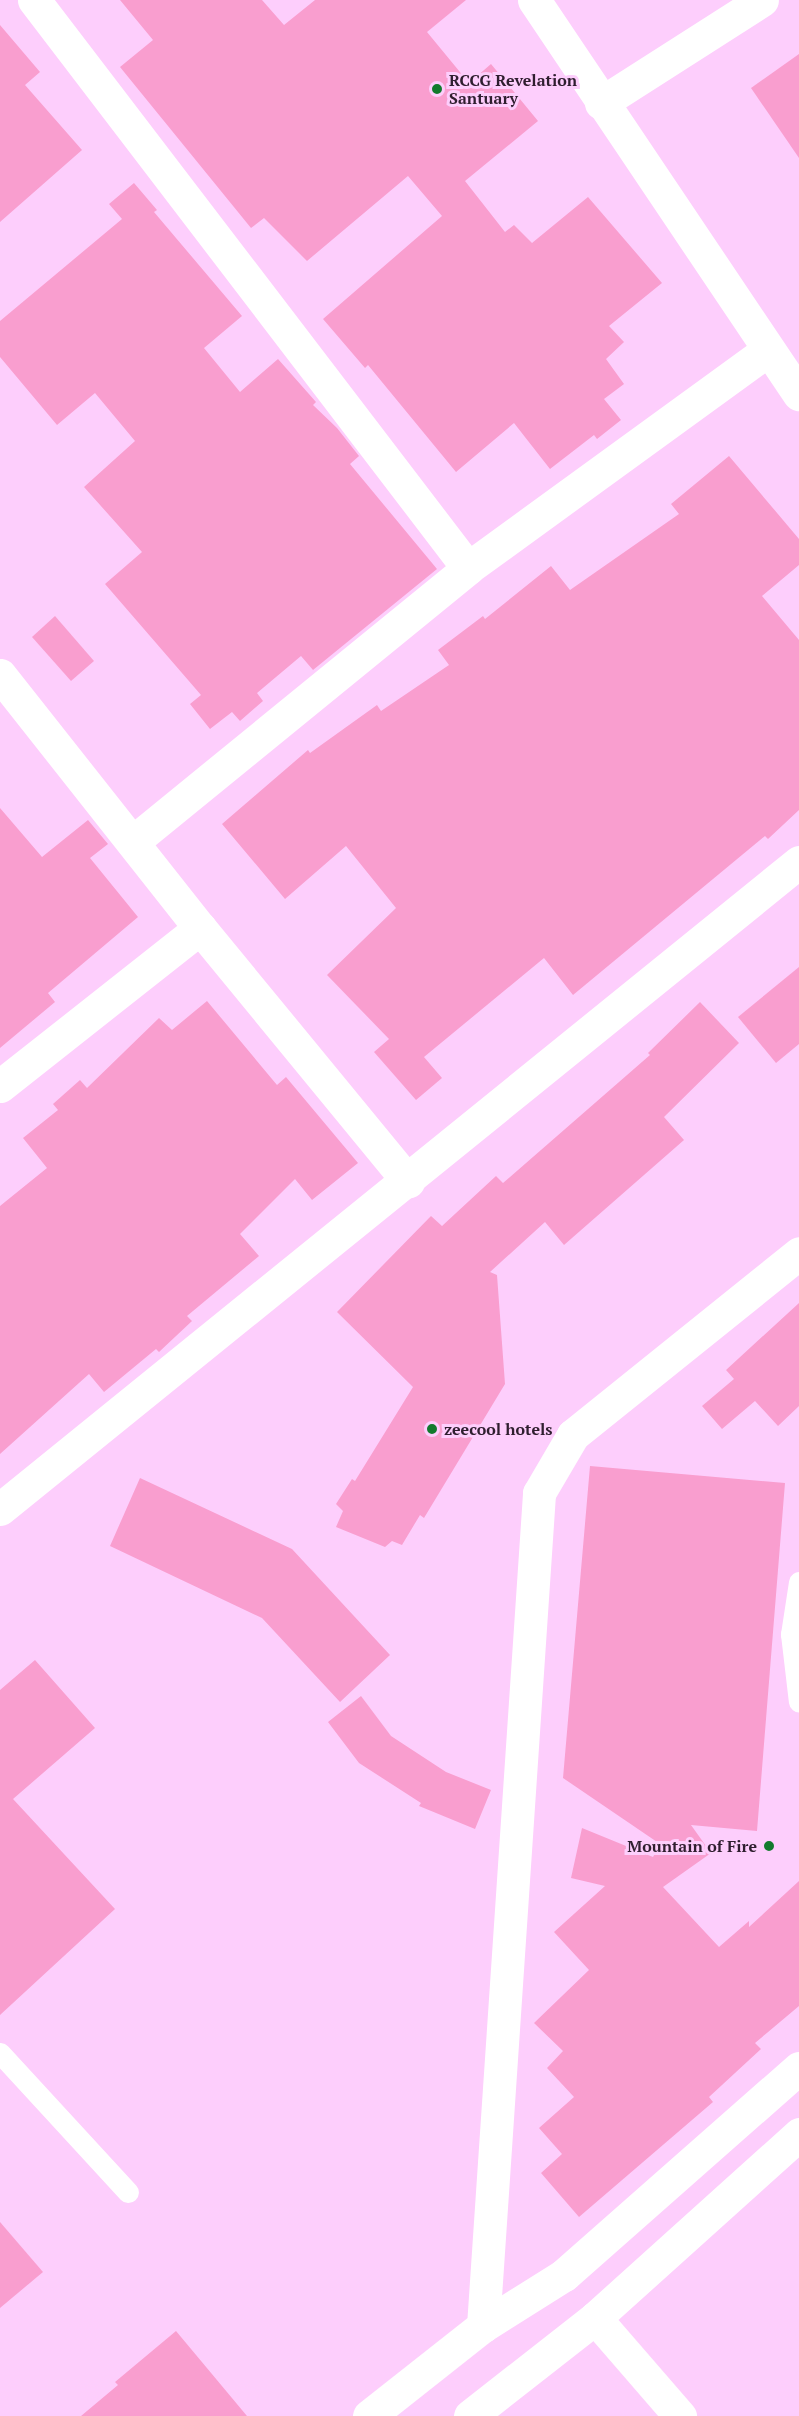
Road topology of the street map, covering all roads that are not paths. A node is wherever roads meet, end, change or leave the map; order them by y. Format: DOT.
graph roads {
  1 [pos="34,0"];
  2 [pos="534,0"];
  3 [pos="762,0"];
  4 [pos="601,102"];
  5 [pos="768,350"];
  6 [pos="799,394"];
  7 [pos="468,568"];
  8 [pos="0,675"];
  9 [pos="135,840"];
  10 [pos="799,862"];
  11 [pos="200,928"];
  12 [pos="0,1086"];
  13 [pos="408,1181"];
  14 [pos="799,1253"];
  15 [pos="0,1509"];
  16 [pos="799,1582"];
  17 [pos="799,1702"];
  18 [pos="0,2053"];
  19 [pos="799,2068"];
  20 [pos="799,2134"];
  21 [pos="128,2192"];
  22 [pos="595,2318"];
  23 [pos="483,2326"];
  24 [pos="369,2416"];
  25 [pos="470,2416"];
  26 [pos="680,2416"];
  1 -- 7 [label="street"];
  2 -- 4 [label="street"];
  3 -- 4 [label="street"];
  4 -- 5 [label="street"];
  5 -- 6 [label="street"];
  5 -- 7 [label="street"];
  7 -- 9 [label="street"];
  8 -- 9 [label="street"];
  9 -- 11 [label="street"];
  10 -- 13 [label="street"];
  11 -- 12 [label="street"];
  11 -- 13 [label="street"];
  13 -- 15 [label="street"];
  14 -- 23 [label="street"];
  16 -- 17 [label="lane"];
  18 -- 21 [label="lane"];
  19 -- 23 [label="street"];
  20 -- 22 [label="street"];
  22 -- 25 [label="street"];
  22 -- 26 [label="street"];
  23 -- 24 [label="street"];
}
